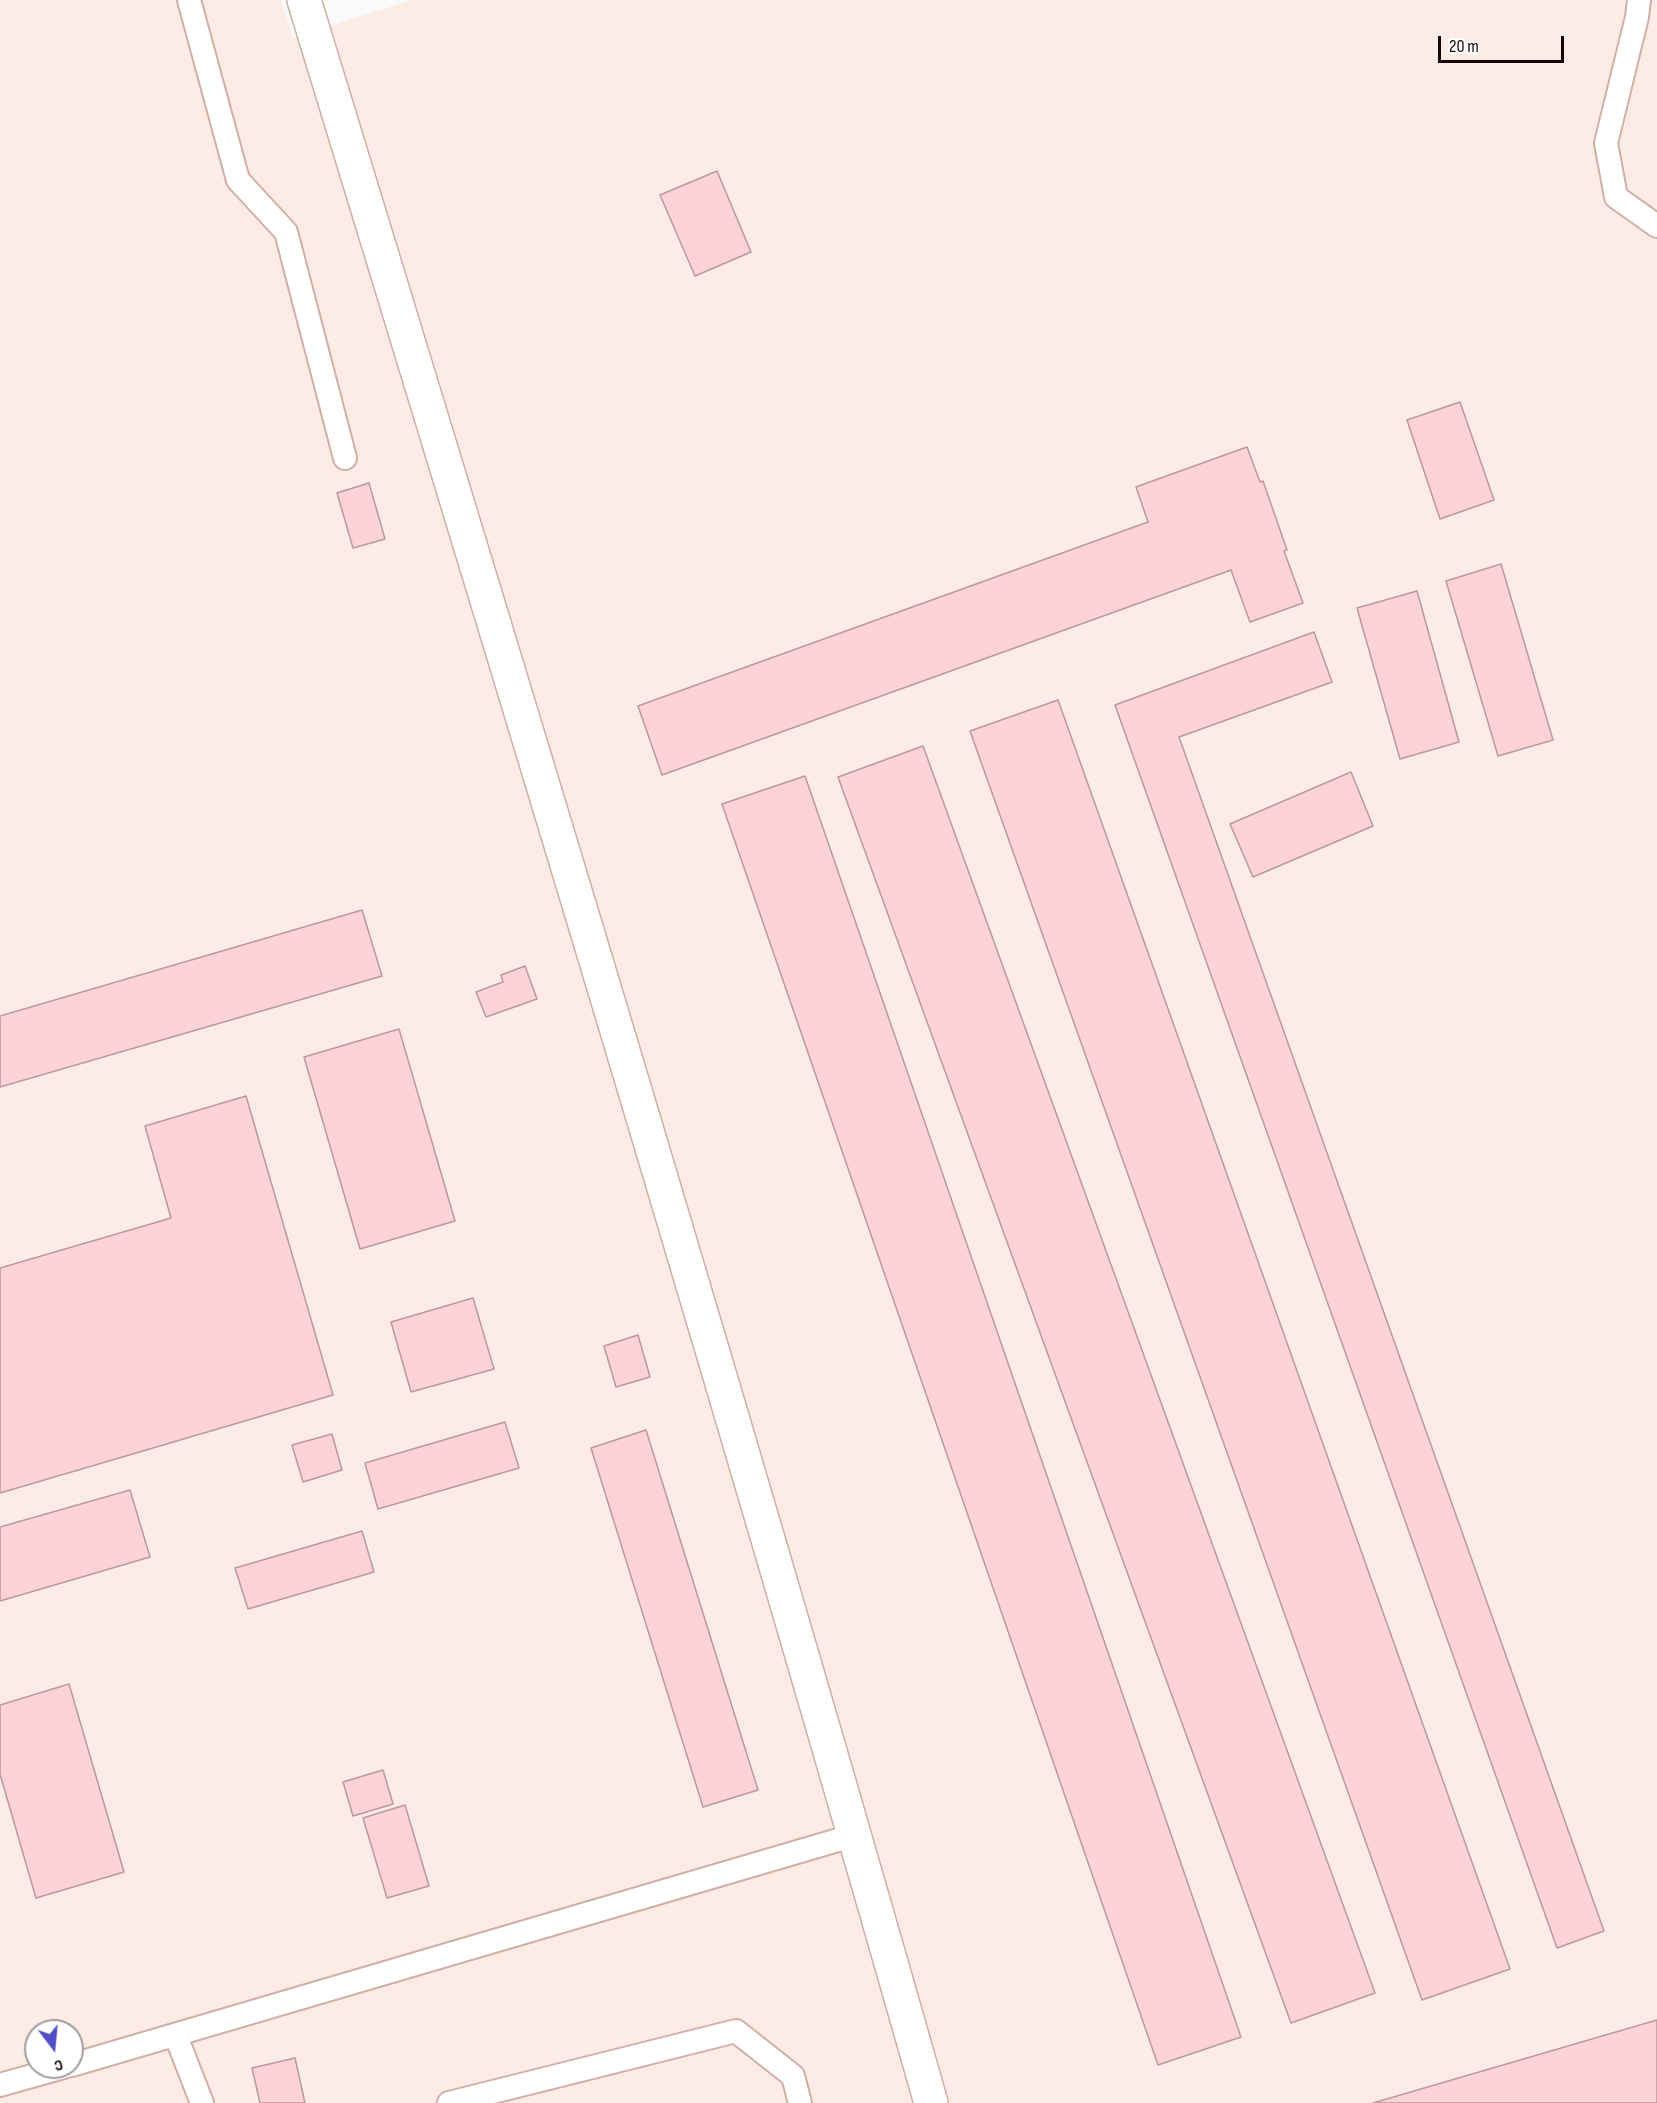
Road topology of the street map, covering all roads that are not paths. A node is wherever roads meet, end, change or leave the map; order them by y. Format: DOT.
graph roads {
  1 [pos="189,0"];
  2 [pos="304,0"];
  3 [pos="1639,0"];
  4 [pos="1657,226"];
  5 [pos="345,458"];
  6 [pos="855,1835"];
  7 [pos="176,2036"];
  8 [pos="84,2062"];
  9 [pos="24,2078"];
  10 [pos="0,2085"];
  11 [pos="202,2103"];
  12 [pos="449,2103"];
  13 [pos="800,2103"];
  14 [pos="931,2103"];
  1 -- 5 [label="lane"];
  2 -- 6 [label="street"];
  3 -- 4 [label="lane"];
  6 -- 7 [label="lane"];
  6 -- 14 [label="street"];
  7 -- 8 [label="lane"];
  7 -- 11 [label="lane"];
  9 -- 10 [label="lane"];
  12 -- 13 [label="lane"];
}
